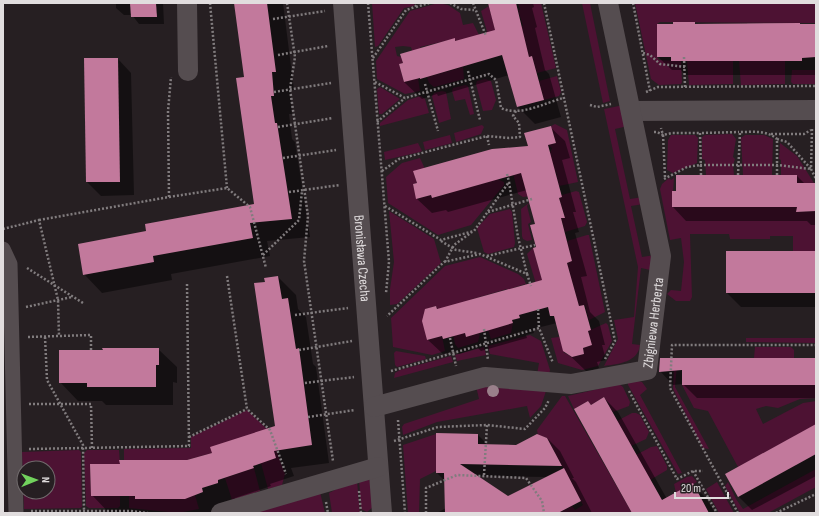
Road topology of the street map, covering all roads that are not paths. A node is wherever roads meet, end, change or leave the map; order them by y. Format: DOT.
graph roads {
  1 [pos="187,3"];
  2 [pos="608,3"];
  3 [pos="343,5"];
  4 [pos="188,71"];
  5 [pos="816,110"];
  6 [pos="631,111"];
  7 [pos="4,252"];
  8 [pos="374,407"];
  9 [pos="378,467"];
  10 [pos="16,512"];
  11 [pos="221,513"];
  12 [pos="382,513"];
  1 -- 4 [label="street"];
  2 -- 6 [label="street, Zbigniewa Herberta"];
  3 -- 8 [label="street, Bronisława Czecha"];
  5 -- 6 [label="street"];
  6 -- 8 [label="street, Zbigniewa Herberta"];
  7 -- 10 [label="street"];
  8 -- 9 [label="street, Bronisława Czecha"];
  9 -- 11 [label="street"];
  9 -- 12 [label="street, Bronisława Czecha"];
}
